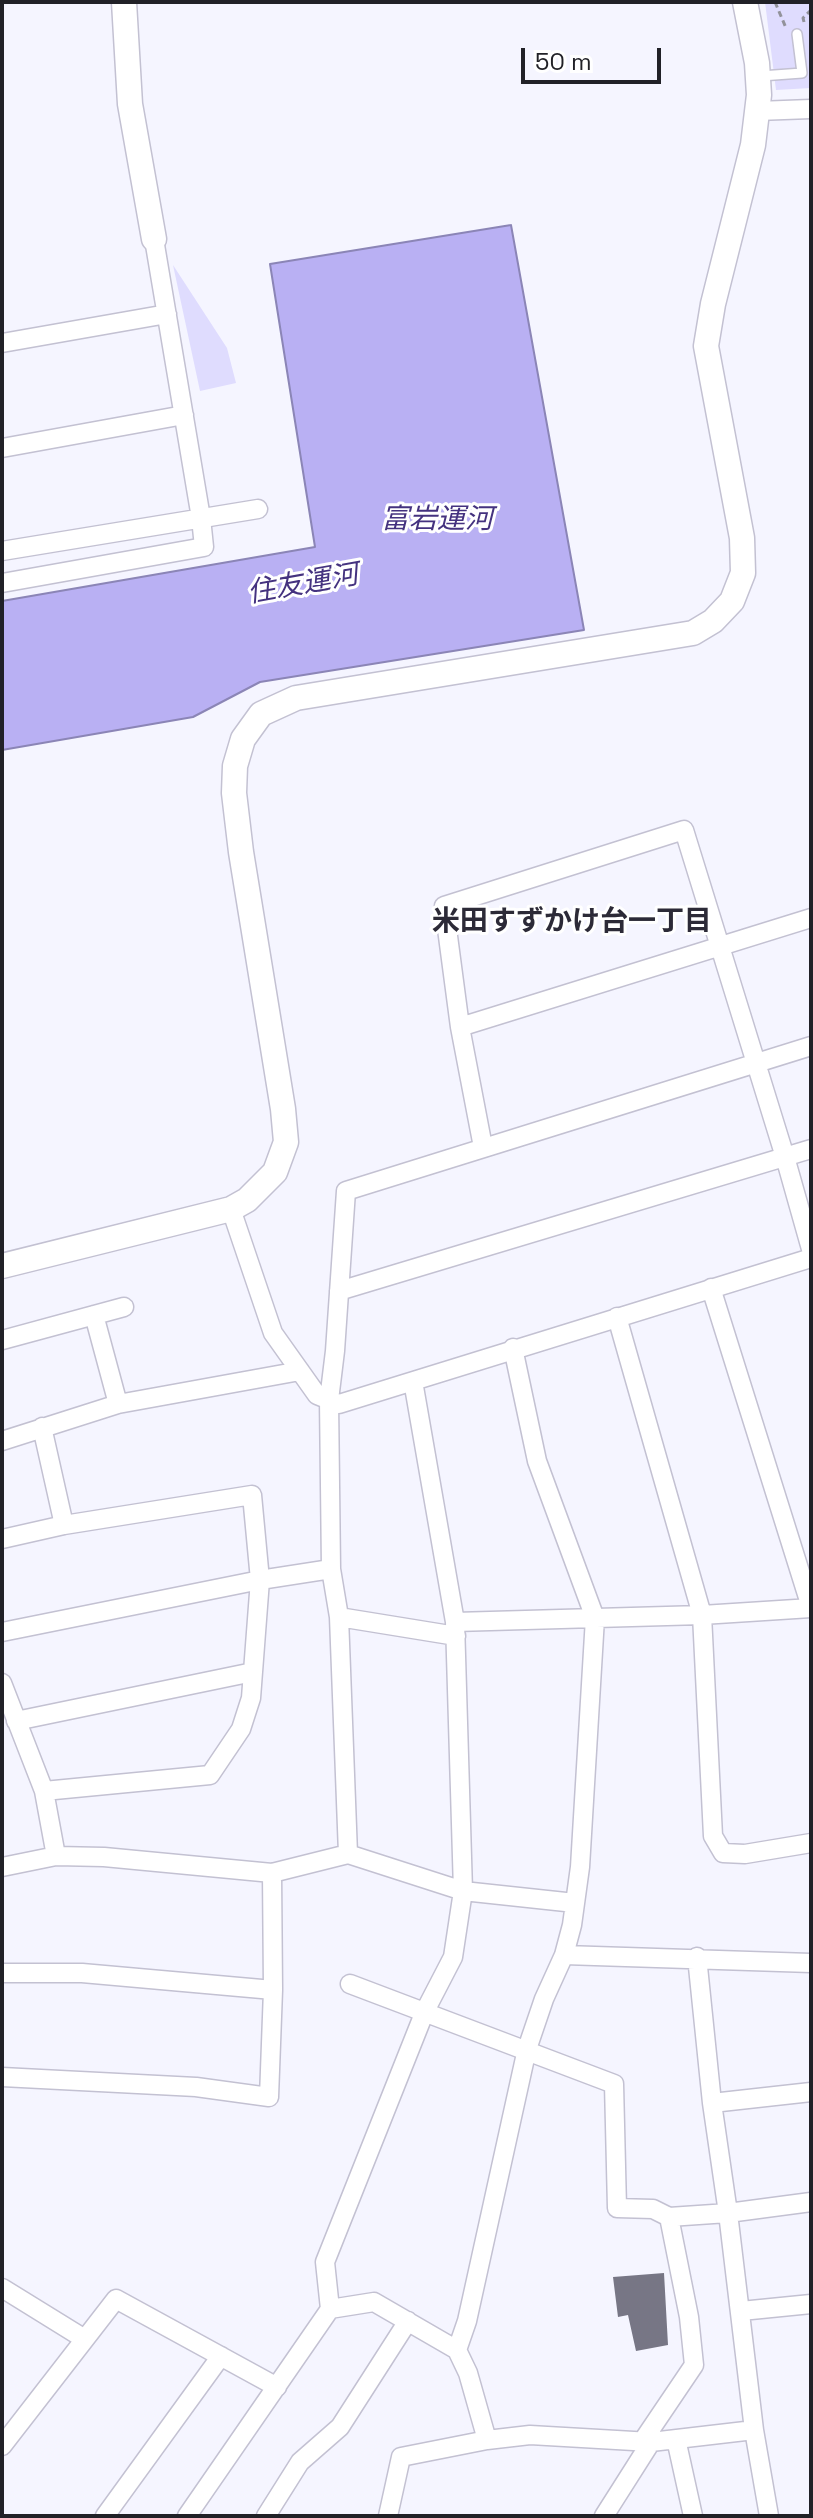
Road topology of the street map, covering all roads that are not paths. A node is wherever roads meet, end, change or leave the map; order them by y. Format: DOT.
graph roads {
  1 [pos="124,2"];
  2 [pos="745,2"];
  3 [pos="796,31"];
  4 [pos="758,76"];
  5 [pos="811,109"];
  6 [pos="757,111"];
  7 [pos="154,239"];
  8 [pos="167,314"];
  9 [pos="2,343"];
  10 [pos="184,415"];
  11 [pos="2,448"];
  12 [pos="258,509"];
  13 [pos="201,518"];
  14 [pos="2,551"];
  15 [pos="2,583"];
  16 [pos="811,918"];
  17 [pos="718,946"];
  18 [pos="460,1027"];
  19 [pos="811,1046"];
  20 [pos="755,1063"];
  21 [pos="483,1147"];
  22 [pos="811,1149"];
  23 [pos="785,1157"];
  24 [pos="231,1209"];
  25 [pos="811,1249"];
  26 [pos="811,1258"];
  27 [pos="2,1266"];
  28 [pos="711,1288"];
  29 [pos="339,1291"];
  30 [pos="124,1307"];
  31 [pos="94,1315"];
  32 [pos="617,1317"];
  33 [pos="2,1340"];
  34 [pos="513,1348"];
  35 [pos="300,1371"];
  36 [pos="413,1381"];
  37 [pos="329,1400"];
  38 [pos="118,1404"];
  39 [pos="42,1427"];
  40 [pos="2,1441"];
  41 [pos="64,1525"];
  42 [pos="2,1539"];
  43 [pos="331,1569"];
  44 [pos="260,1580"];
  45 [pos="811,1607"];
  46 [pos="702,1615"];
  47 [pos="339,1617"];
  48 [pos="595,1618"];
  49 [pos="455,1629"];
  50 [pos="2,1632"];
  51 [pos="253,1672"];
  52 [pos="2,1683"];
  53 [pos="16,1721"];
  54 [pos="44,1791"];
  55 [pos="811,1843"];
  56 [pos="348,1854"];
  57 [pos="56,1856"];
  58 [pos="2,1867"];
  59 [pos="272,1873"];
  60 [pos="463,1891"];
  61 [pos="575,1903"];
  62 [pos="564,1955"];
  63 [pos="697,1957"];
  64 [pos="811,1963"];
  65 [pos="2,1973"];
  66 [pos="350,1984"];
  67 [pos="273,1990"];
  68 [pos="425,2011"];
  69 [pos="527,2049"];
  70 [pos="2,2077"];
  71 [pos="811,2092"];
  72 [pos="712,2103"];
  73 [pos="811,2202"];
  74 [pos="728,2213"];
  75 [pos="669,2217"];
  76 [pos="2,2288"];
  77 [pos="811,2304"];
  78 [pos="330,2309"];
  79 [pos="741,2311"];
  80 [pos="408,2321"];
  81 [pos="83,2338"];
  82 [pos="457,2350"];
  83 [pos="221,2356"];
  84 [pos="277,2387"];
  85 [pos="2,2412"];
  86 [pos="18,2423"];
  87 [pos="754,2430"];
  88 [pos="676,2439"];
  89 [pos="487,2440"];
  90 [pos="646,2442"];
  91 [pos="2,2446"];
  92 [pos="105,2516"];
  93 [pos="187,2516"];
  94 [pos="266,2516"];
  95 [pos="388,2516"];
  96 [pos="604,2516"];
  97 [pos="693,2516"];
  98 [pos="769,2516"];
  1 -- 7 [label="street"];
  2 -- 4 [label="street"];
  3 -- 4 [label="lane"];
  4 -- 6 [label="street"];
  5 -- 6 [label="street"];
  6 -- 24 [label="street"];
  7 -- 8 [label="street"];
  8 -- 9 [label="street"];
  8 -- 10 [label="street"];
  10 -- 11 [label="street"];
  10 -- 13 [label="street"];
  12 -- 13 [label="street"];
  13 -- 14 [label="street"];
  13 -- 15 [label="street"];
  16 -- 17 [label="street"];
  17 -- 18 [label="street"];
  17 -- 18 [label="street"];
  17 -- 20 [label="street"];
  18 -- 21 [label="street"];
  19 -- 20 [label="street"];
  20 -- 21 [label="street"];
  20 -- 23 [label="street"];
  21 -- 29 [label="street"];
  22 -- 23 [label="street"];
  23 -- 25 [label="street"];
  23 -- 29 [label="street"];
  24 -- 27 [label="street"];
  24 -- 35 [label="street"];
  26 -- 28 [label="street"];
  28 -- 32 [label="street"];
  28 -- 45 [label="street"];
  29 -- 37 [label="street"];
  30 -- 31 [label="street"];
  31 -- 33 [label="street"];
  31 -- 38 [label="street"];
  32 -- 34 [label="street"];
  32 -- 46 [label="street"];
  34 -- 36 [label="street"];
  34 -- 48 [label="street"];
  35 -- 37 [label="street"];
  35 -- 38 [label="street"];
  36 -- 37 [label="street"];
  36 -- 49 [label="street"];
  37 -- 43 [label="street"];
  38 -- 39 [label="street"];
  39 -- 40 [label="street"];
  39 -- 41 [label="street"];
  41 -- 42 [label="street"];
  41 -- 44 [label="street"];
  43 -- 44 [label="street"];
  43 -- 47 [label="street"];
  44 -- 50 [label="street"];
  44 -- 51 [label="street"];
  45 -- 46 [label="street"];
  46 -- 48 [label="street"];
  46 -- 55 [label="street"];
  47 -- 49 [label="street"];
  47 -- 56 [label="street"];
  48 -- 49 [label="street"];
  48 -- 61 [label="street"];
  49 -- 60 [label="street"];
  51 -- 53 [label="street"];
  51 -- 54 [label="street"];
  52 -- 53 [label="street"];
  53 -- 54 [label="street"];
  54 -- 57 [label="street"];
  56 -- 59 [label="street"];
  56 -- 60 [label="street"];
  57 -- 58 [label="street"];
  57 -- 59 [label="street"];
  59 -- 67 [label="street"];
  60 -- 61 [label="street"];
  60 -- 68 [label="street"];
  61 -- 62 [label="street"];
  62 -- 63 [label="street"];
  62 -- 69 [label="street"];
  63 -- 64 [label="street"];
  63 -- 72 [label="street"];
  65 -- 67 [label="street"];
  66 -- 68 [label="street"];
  67 -- 70 [label="street"];
  68 -- 69 [label="street"];
  68 -- 78 [label="street"];
  69 -- 75 [label="street"];
  69 -- 82 [label="street"];
  71 -- 72 [label="street"];
  72 -- 74 [label="street"];
  73 -- 74 [label="street"];
  74 -- 75 [label="street"];
  74 -- 79 [label="street"];
  75 -- 90 [label="street"];
  76 -- 81 [label="street"];
  77 -- 79 [label="street"];
  78 -- 80 [label="street"];
  78 -- 84 [label="street"];
  79 -- 87 [label="street"];
  80 -- 82 [label="street"];
  80 -- 94 [label="street"];
  81 -- 83 [label="street"];
  81 -- 86 [label="street"];
  82 -- 89 [label="street"];
  83 -- 84 [label="street"];
  83 -- 92 [label="street"];
  84 -- 93 [label="street"];
  85 -- 86 [label="street"];
  86 -- 91 [label="street"];
  87 -- 88 [label="street"];
  87 -- 98 [label="street"];
  88 -- 90 [label="street"];
  88 -- 97 [label="street"];
  89 -- 90 [label="street"];
  89 -- 95 [label="street"];
  90 -- 96 [label="street"];
}
